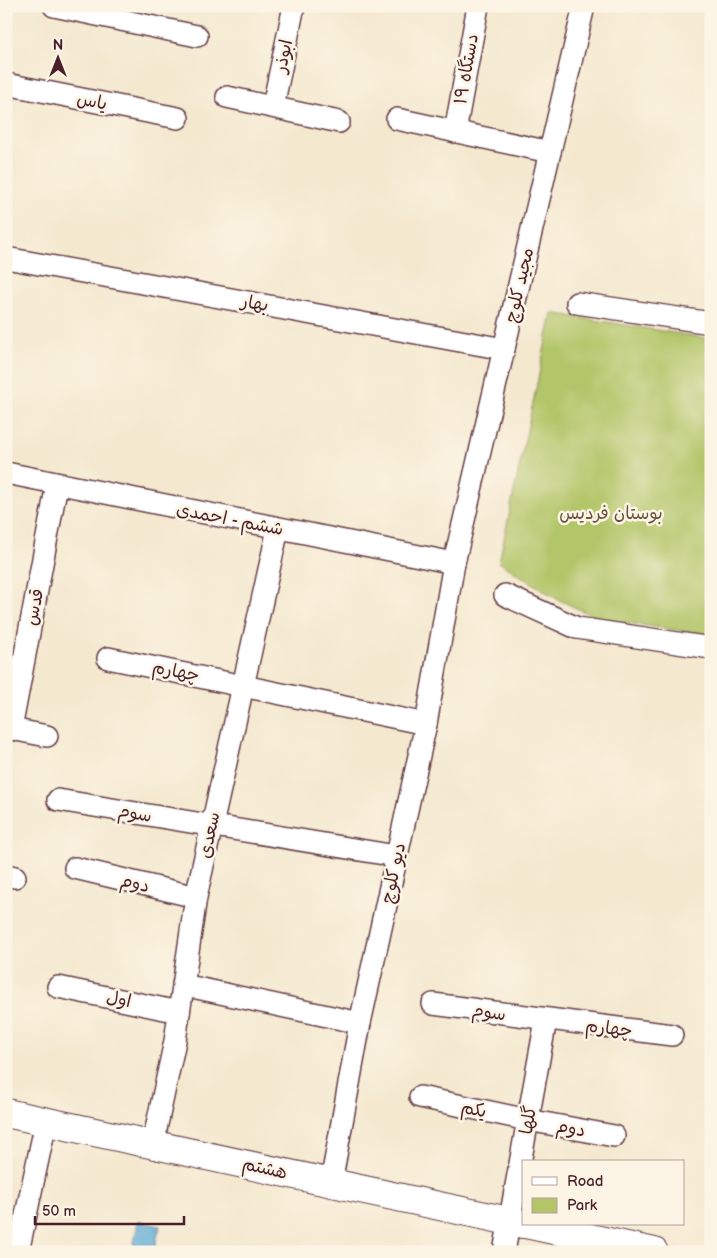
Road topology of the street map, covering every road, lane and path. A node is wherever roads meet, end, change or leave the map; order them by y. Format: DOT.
graph roads {
  1 [pos="54,6"];
  2 [pos="294,6"];
  3 [pos="478,6"];
  4 [pos="584,6"];
  5 [pos="197,36"];
  6 [pos="6,84"];
  7 [pos="227,97"];
  8 [pos="273,106"];
  9 [pos="178,118"];
  10 [pos="397,119"];
  11 [pos="340,122"];
  12 [pos="455,132"];
  13 [pos="550,152"];
  14 [pos="6,258"];
  15 [pos="577,303"];
  16 [pos="711,323"];
  17 [pos="504,349"];
  18 [pos="6,473"];
  19 [pos="57,484"];
  20 [pos="278,529"];
  21 [pos="454,563"];
  22 [pos="505,594"];
  23 [pos="711,648"];
  24 [pos="108,658"];
  25 [pos="243,684"];
  26 [pos="426,724"];
  27 [pos="9,728"];
  28 [pos="47,736"];
  29 [pos="58,800"];
  30 [pos="211,826"];
  31 [pos="396,856"];
  32 [pos="75,868"];
  33 [pos="196,897"];
  34 [pos="183,985"];
  35 [pos="58,987"];
  36 [pos="433,1004"];
  37 [pos="179,1012"];
  38 [pos="546,1020"];
  39 [pos="360,1023"];
  40 [pos="672,1036"];
  41 [pos="420,1097"];
  42 [pos="6,1113"];
  43 [pos="528,1120"];
  44 [pos="46,1122"];
  45 [pos="614,1136"];
  46 [pos="153,1143"];
  47 [pos="525,1160"];
  48 [pos="331,1183"];
  49 [pos="522,1189"];
  50 [pos="519,1223"];
  51 [pos="533,1226"];
  52 [pos="18,1252"];
  53 [pos="504,1252"];
  54 [pos="654,1252"];
  1 -- 5 [label="street"];
  2 -- 8 [label="street, ابوذر"];
  3 -- 12 [label="street, ۱۹ دستگاه"];
  4 -- 13 [label="street, مجید کلوچ"];
  6 -- 9 [label="street, یاس"];
  7 -- 8 [label="street"];
  8 -- 11 [label="street"];
  10 -- 12 [label="street"];
  12 -- 13 [label="street"];
  13 -- 17 [label="street, مجید کلوچ"];
  14 -- 17 [label="street, بهار"];
  15 -- 16 [label="street"];
  17 -- 21 [label="street, مجید کلوچ"];
  18 -- 19 [label="street, ششم - احمدی"];
  19 -- 20 [label="street, ششم - احمدی"];
  19 -- 27 [label="street, قدس"];
  20 -- 21 [label="street, ششم - احمدی"];
  20 -- 25 [label="street, سعدی"];
  21 -- 26 [label="street, دیو کلوچ"];
  22 -- 23 [label="street"];
  24 -- 25 [label="street, چهارم"];
  25 -- 26 [label="street, چهارم"];
  25 -- 30 [label="street, سعدی"];
  26 -- 31 [label="street, دیو کلوچ"];
  27 -- 28 [label="street"];
  29 -- 30 [label="street, سوم"];
  30 -- 31 [label="street, سوم"];
  30 -- 33 [label="street, سعدی"];
  31 -- 39 [label="street, دیو کلوچ"];
  32 -- 33 [label="street, دوم"];
  33 -- 34 [label="street, سعدی"];
  34 -- 37 [label="street, سعدی"];
  34 -- 39 [label="street"];
  35 -- 37 [label="street, اول"];
  36 -- 38 [label="street, سوم"];
  37 -- 46 [label="street, سعدی"];
  38 -- 40 [label="street, چهارم"];
  38 -- 43 [label="street, گلها"];
  39 -- 48 [label="street, دیو کلوچ"];
  41 -- 43 [label="street, یکم"];
  42 -- 44 [label="street, هشتم"];
  43 -- 45 [label="street, دوم"];
  43 -- 47 [label="street, گلها"];
  44 -- 46 [label="street, هشتم"];
  44 -- 52 [label="street"];
  46 -- 48 [label="street, هشتم"];
  48 -- 50 [label="street, هشتم"];
  49 -- 50 [label="street, گلها"];
  50 -- 53 [label="street, گلها"];
  51 -- 54 [label="street, هشتم"];
}
